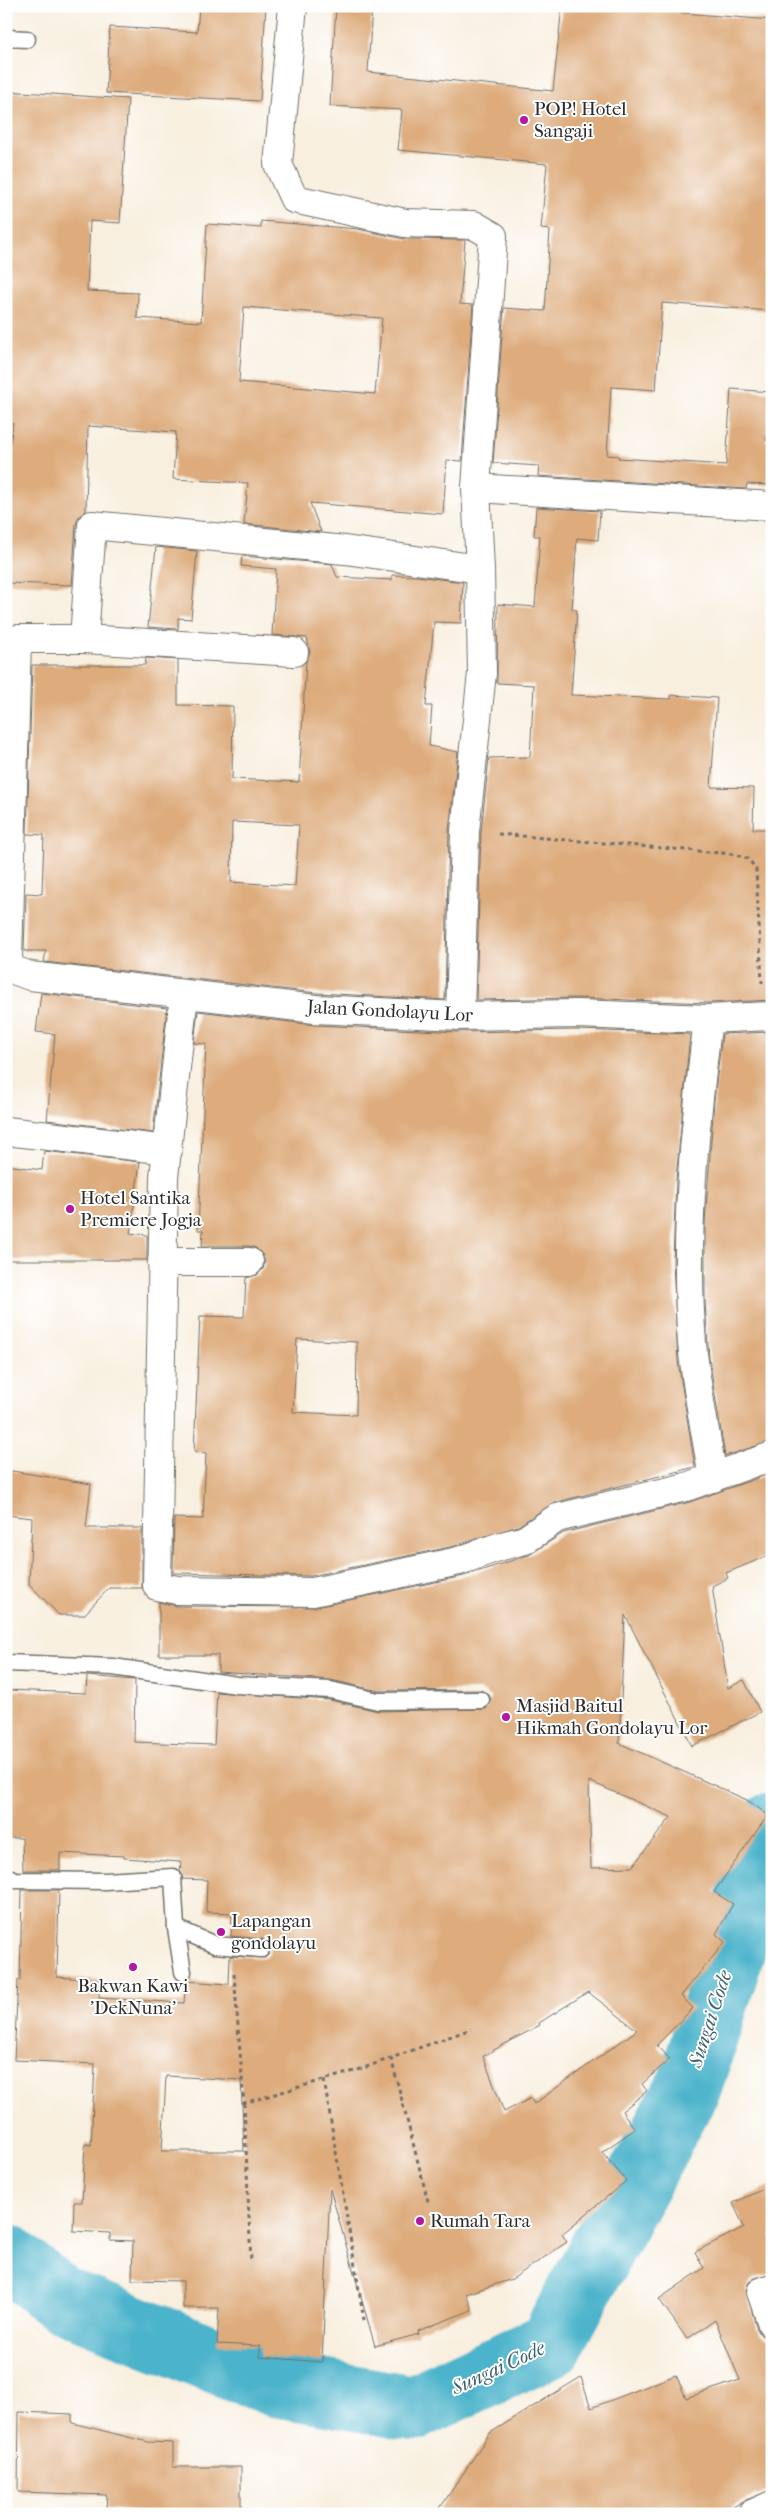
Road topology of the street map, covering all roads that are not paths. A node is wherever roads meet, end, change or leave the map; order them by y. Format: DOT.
graph roads {
  1 [pos="293,6"];
  2 [pos="6,38"];
  3 [pos="27,40"];
  4 [pos="476,488"];
  5 [pos="772,506"];
  6 [pos="480,569"];
  7 [pos="84,639"];
  8 [pos="294,652"];
  9 [pos="10,752"];
  10 [pos="184,996"];
  11 [pos="460,1016"];
  12 [pos="768,1016"];
  13 [pos="708,1019"];
  14 [pos="6,1131"];
  15 [pos="168,1150"];
  16 [pos="162,1262"];
  17 [pos="249,1262"];
  18 [pos="772,1456"];
  19 [pos="712,1478"];
  20 [pos="6,1663"];
  21 [pos="481,1700"];
  22 [pos="6,1876"];
  23 [pos="176,1928"];
  24 [pos="261,1949"];
  25 [pos="183,1972"];
  26 [pos="772,2288"];
  27 [pos="772,2324"];
  28 [pos="772,2505"];
  29 [pos="752,2514"];
  1 -- 4 [label="street"];
  2 -- 3 [label="lane"];
  4 -- 5 [label="street"];
  4 -- 6 [label="street"];
  6 -- 7 [label="street"];
  6 -- 11 [label="street"];
  7 -- 8 [label="street"];
  7 -- 9 [label="street"];
  9 -- 10 [label="street, Jalan Gondolayu Lor"];
  10 -- 11 [label="street, Jalan Gondolayu Lor"];
  10 -- 15 [label="street"];
  11 -- 13 [label="street, Jalan Gondolayu Lor"];
  12 -- 13 [label="street, Jalan Gondolayu Lor"];
  13 -- 19 [label="street"];
  14 -- 15 [label="street"];
  15 -- 16 [label="street"];
  16 -- 17 [label="street"];
  16 -- 19 [label="street"];
  18 -- 19 [label="street"];
  20 -- 21 [label="lane"];
  22 -- 23 [label="lane"];
  23 -- 24 [label="lane"];
  23 -- 25 [label="lane"];
  26 -- 27 [label="street"];
  28 -- 29 [label="street"];
}
